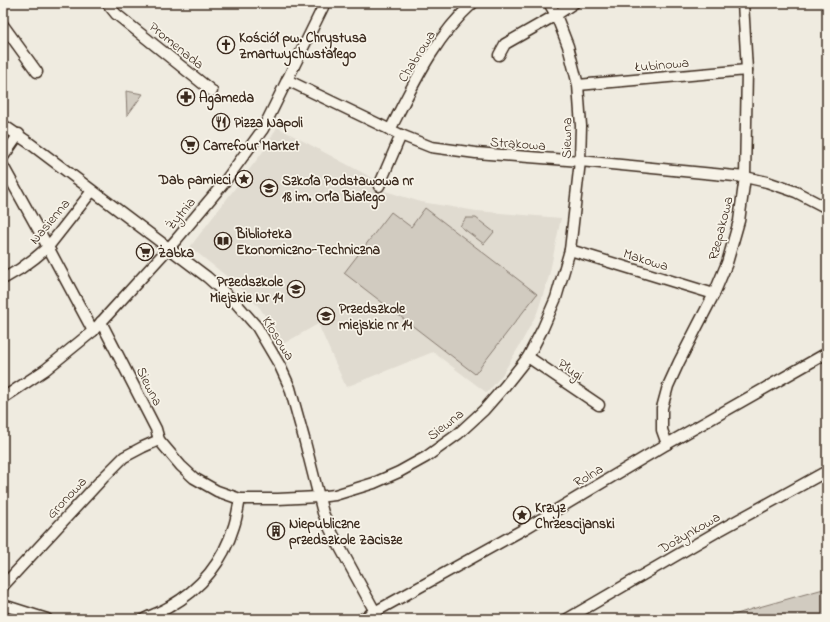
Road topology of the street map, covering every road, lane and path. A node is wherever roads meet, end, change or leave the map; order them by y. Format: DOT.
graph roads {
  1 [pos="107,3"];
  2 [pos="325,3"];
  3 [pos="473,3"];
  4 [pos="549,3"];
  5 [pos="574,3"];
  6 [pos="743,3"];
  7 [pos="556,15"];
  8 [pos="3,25"];
  9 [pos="499,55"];
  10 [pos="747,70"];
  11 [pos="37,72"];
  12 [pos="288,80"];
  13 [pos="578,85"];
  14 [pos="212,91"];
  15 [pos="3,125"];
  16 [pos="390,130"];
  17 [pos="18,134"];
  18 [pos="402,136"];
  19 [pos="3,157"];
  20 [pos="580,161"];
  21 [pos="3,166"];
  22 [pos="745,177"];
  23 [pos="379,186"];
  24 [pos="92,191"];
  25 [pos="827,208"];
  26 [pos="48,247"];
  27 [pos="169,248"];
  28 [pos="570,250"];
  29 [pos="3,279"];
  30 [pos="714,294"];
  31 [pos="101,322"];
  32 [pos="93,331"];
  33 [pos="827,353"];
  34 [pos="528,357"];
  35 [pos="3,398"];
  36 [pos="599,405"];
  37 [pos="159,440"];
  38 [pos="667,444"];
  39 [pos="827,471"];
  40 [pos="318,498"];
  41 [pos="240,499"];
  42 [pos="3,586"];
  43 [pos="3,605"];
  44 [pos="377,615"];
  45 [pos="47,619"];
  46 [pos="144,619"];
  47 [pos="362,619"];
  48 [pos="567,619"];
  1 -- 14 [label="street, Promenada"];
  2 -- 12 [label="street, Żytnia"];
  3 -- 16 [label="street, Chabrowa"];
  4 -- 7 [label="street, Siewna"];
  5 -- 7 [label="street"];
  6 -- 10 [label="street, Rzepakowa"];
  7 -- 9 [label="street"];
  7 -- 13 [label="street, Siewna"];
  8 -- 11 [label="street"];
  10 -- 13 [label="street, Łubinowa"];
  10 -- 22 [label="street, Rzepakowa"];
  12 -- 16 [label="street, Strąkowa"];
  12 -- 27 [label="street, Żytnia"];
  13 -- 20 [label="street, Siewna"];
  15 -- 17 [label="street, Kłosowa"];
  16 -- 18 [label="street, Strąkowa"];
  17 -- 19 [label="street"];
  17 -- 24 [label="street, Kłosowa"];
  18 -- 20 [label="street, Strąkowa"];
  18 -- 23 [label="street"];
  20 -- 22 [label="street, Strąkowa"];
  20 -- 28 [label="street, Siewna"];
  21 -- 26 [label="street"];
  22 -- 25 [label="street, Strąkowa"];
  22 -- 30 [label="street, Rzepakowa"];
  24 -- 26 [label="street, Nasienna"];
  24 -- 27 [label="street, Kłosowa"];
  26 -- 29 [label="street, Nasienna"];
  26 -- 32 [label="street"];
  27 -- 31 [label="street, Żytnia"];
  27 -- 40 [label="street, Kłosowa"];
  28 -- 30 [label="street, Makowa"];
  28 -- 34 [label="street, Siewna"];
  30 -- 38 [label="street, Rzepakowa"];
  31 -- 32 [label="street, Żytnia"];
  31 -- 37 [label="street, Siewna"];
  32 -- 35 [label="street, Żytnia"];
  33 -- 38 [label="street, Rolna"];
  34 -- 36 [label="street, Pługi"];
  34 -- 40 [label="street, Siewna"];
  37 -- 41 [label="street, Siewna"];
  37 -- 42 [label="street, Gronowa"];
  38 -- 44 [label="street, Rolna"];
  39 -- 48 [label="street, Dożynkowa"];
  40 -- 41 [label="street, Siewna"];
  40 -- 44 [label="street, Kłosowa"];
  41 -- 46 [label="street"];
  43 -- 45 [label="street"];
  44 -- 47 [label="street, Rolna"];
}
